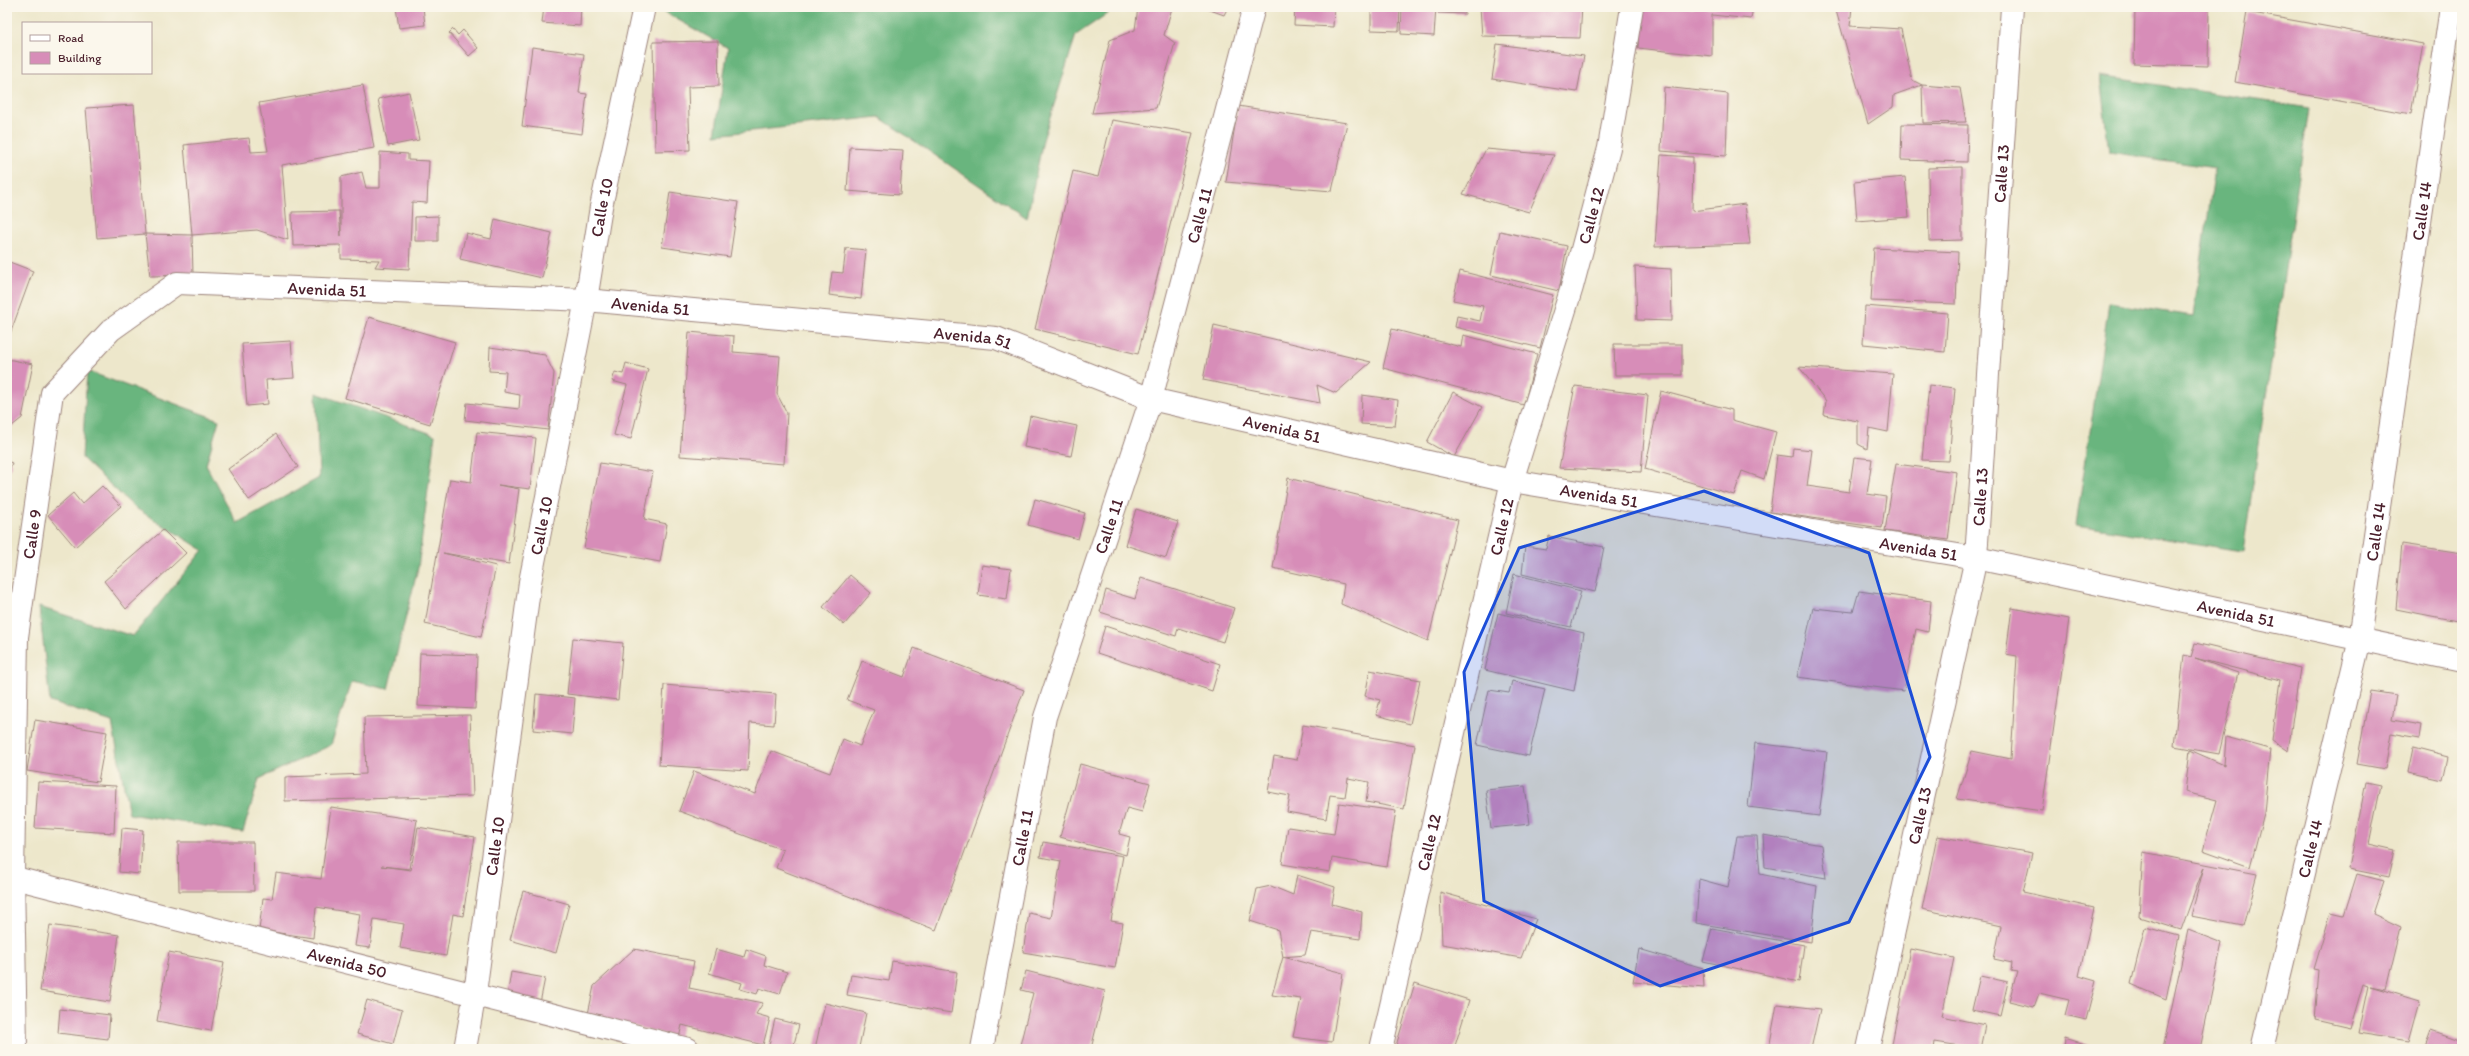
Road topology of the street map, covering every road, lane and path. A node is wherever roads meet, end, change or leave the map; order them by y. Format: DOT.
graph roads {
  1 [pos="644,7"];
  2 [pos="1254,7"];
  3 [pos="1632,7"];
  4 [pos="2012,7"];
  5 [pos="2452,8"];
  6 [pos="586,300"];
  7 [pos="111,330"];
  8 [pos="1151,399"];
  9 [pos="1512,481"];
  10 [pos="1976,558"];
  11 [pos="2360,640"];
  12 [pos="2462,661"];
  13 [pos="10,876"];
  14 [pos="475,993"];
  15 [pos="16,1049"];
  16 [pos="465,1049"];
  17 [pos="688,1049"];
  18 [pos="982,1049"];
  19 [pos="1381,1049"];
  20 [pos="1868,1049"];
  21 [pos="2262,1049"];
  1 -- 6 [label="street, Calle 10"];
  2 -- 8 [label="street, Calle 11"];
  3 -- 9 [label="street, Calle 12"];
  4 -- 10 [label="street, Calle 13"];
  5 -- 11 [label="street, Calle 14"];
  6 -- 7 [label="street, Avenida 51"];
  6 -- 8 [label="street, Avenida 51"];
  6 -- 14 [label="street, Calle 10"];
  7 -- 13 [label="street, Calle 9"];
  8 -- 9 [label="street, Avenida 51"];
  8 -- 18 [label="street, Calle 11"];
  9 -- 10 [label="street, Avenida 51"];
  9 -- 19 [label="street, Calle 12"];
  10 -- 11 [label="street, Avenida 51"];
  10 -- 20 [label="street, Calle 13"];
  11 -- 12 [label="street, Avenida 51"];
  11 -- 21 [label="street, Calle 14"];
  13 -- 14 [label="street, Avenida 50"];
  13 -- 15 [label="street, Calle 9"];
  14 -- 16 [label="street, Calle 10"];
  14 -- 17 [label="street, Avenida 50"];
}
